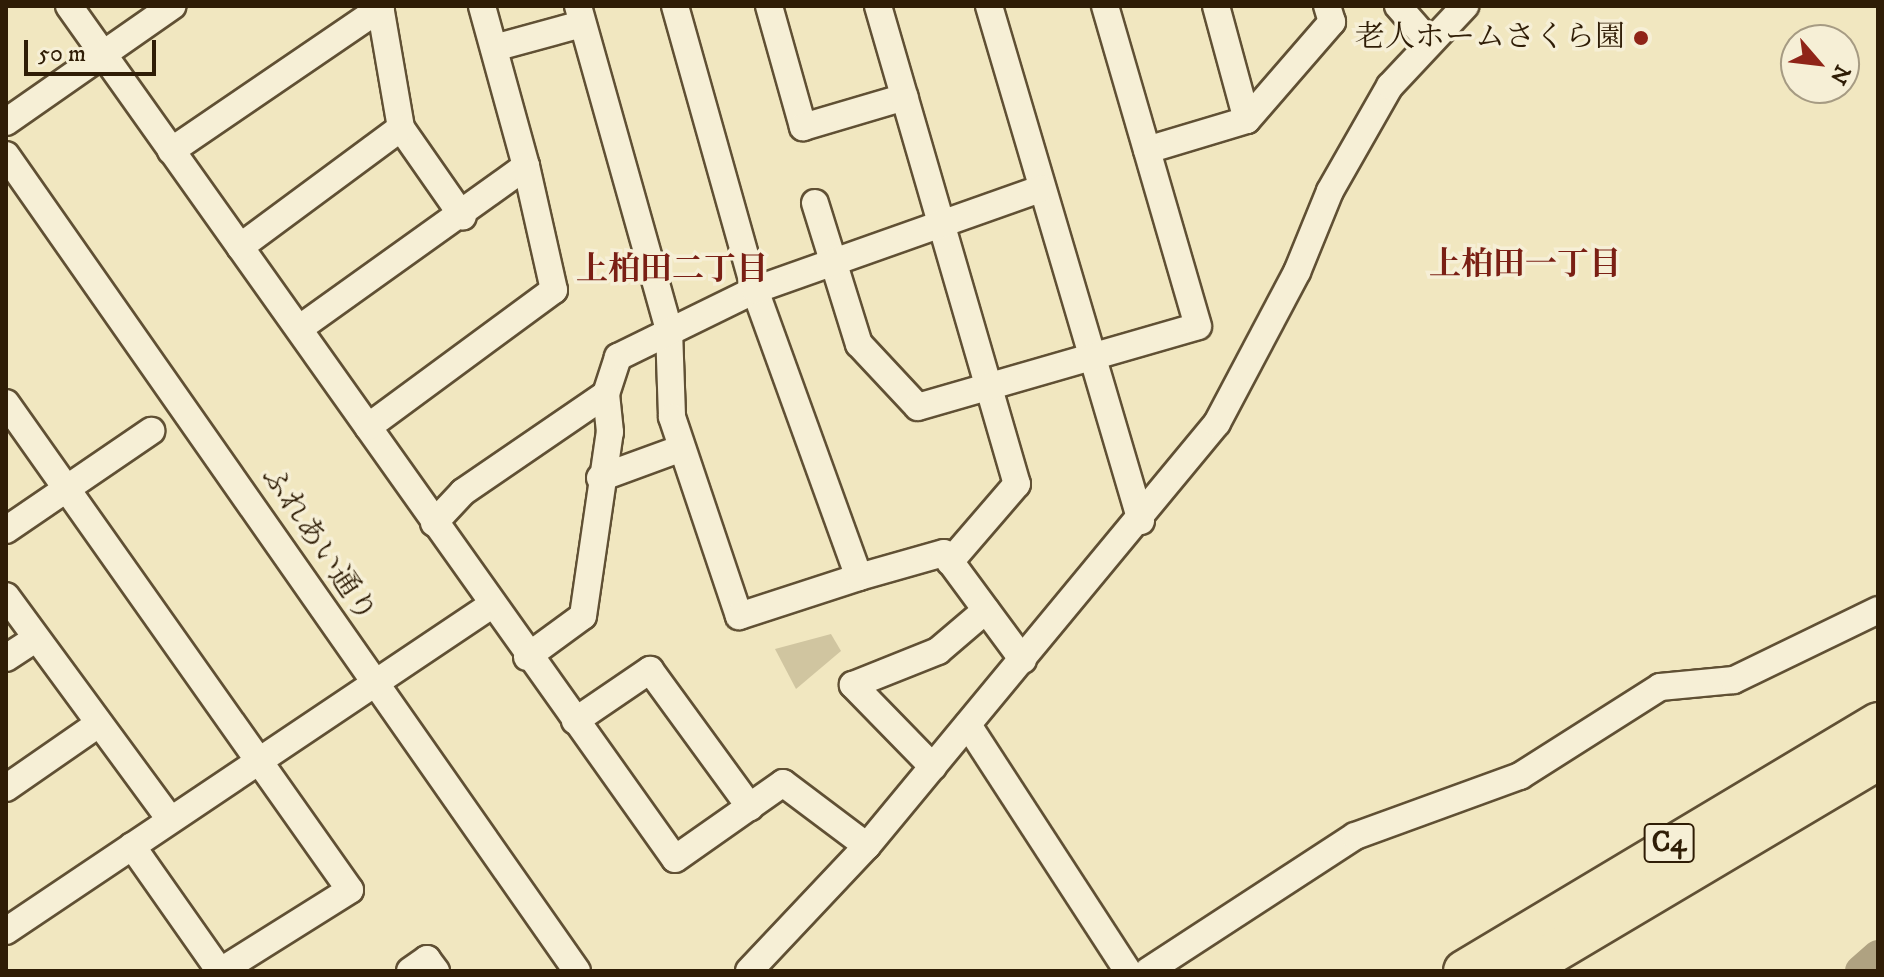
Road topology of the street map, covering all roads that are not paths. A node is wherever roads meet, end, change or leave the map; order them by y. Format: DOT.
graph roads {
  1 [pos="69,6"];
  2 [pos="172,6"];
  3 [pos="482,6"];
  4 [pos="675,6"];
  5 [pos="769,6"];
  6 [pos="878,6"];
  7 [pos="989,6"];
  8 [pos="1105,6"];
  9 [pos="1216,6"];
  10 [pos="1327,6"];
  11 [pos="1398,6"];
  12 [pos="1465,6"];
  13 [pos="380,7"];
  14 [pos="580,15"];
  15 [pos="1427,39"];
  16 [pos="494,48"];
  17 [pos="104,57"];
  18 [pos="905,97"];
  19 [pos="1247,120"];
  20 [pos="6,122"];
  21 [pos="401,128"];
  22 [pos="1147,150"];
  23 [pos="171,151"];
  24 [pos="6,155"];
  25 [pos="526,166"];
  26 [pos="1041,189"];
  27 [pos="815,203"];
  28 [pos="463,217"];
  29 [pos="943,220"];
  30 [pos="240,247"];
  31 [pos="833,261"];
  32 [pos="755,290"];
  33 [pos="300,328"];
  34 [pos="669,330"];
  35 [pos="1094,360"];
  36 [pos="990,387"];
  37 [pos="606,394"];
  38 [pos="6,403"];
  39 [pos="368,427"];
  40 [pos="151,431"];
  41 [pos="682,448"];
  42 [pos="600,478"];
  43 [pos="67,489"];
  44 [pos="1141,521"];
  45 [pos="434,523"];
  46 [pos="6,530"];
  47 [pos="950,562"];
  48 [pos="859,577"];
  49 [pos="6,596"];
  50 [pos="490,606"];
  51 [pos="986,610"];
  52 [pos="1878,610"];
  53 [pos="35,639"];
  54 [pos="527,657"];
  55 [pos="6,658"];
  56 [pos="1023,660"];
  57 [pos="371,680"];
  58 [pos="575,721"];
  59 [pos="1878,723"];
  60 [pos="97,725"];
  61 [pos="968,725"];
  62 [pos="256,758"];
  63 [pos="1878,760"];
  64 [pos="933,767"];
  65 [pos="6,788"];
  66 [pos="750,807"];
  67 [pos="170,819"];
  68 [pos="132,846"];
  69 [pos="867,846"];
  70 [pos="6,931"];
  71 [pos="220,971"];
  72 [pos="410,971"];
  73 [pos="436,971"];
  74 [pos="577,971"];
  75 [pos="749,971"];
  76 [pos="1128,971"];
  77 [pos="1148,971"];
  78 [pos="1464,971"];
  79 [pos="1522,971"];
  1 -- 17 [label="street"];
  2 -- 17 [label="street"];
  3 -- 16 [label="street"];
  4 -- 32 [label="street"];
  5 -- 18 [label="street"];
  6 -- 18 [label="street"];
  7 -- 26 [label="street"];
  8 -- 22 [label="street"];
  9 -- 19 [label="street"];
  10 -- 19 [label="street"];
  11 -- 15 [label="street"];
  12 -- 15 [label="street"];
  13 -- 21 [label="street"];
  13 -- 23 [label="street"];
  14 -- 16 [label="street"];
  14 -- 34 [label="street"];
  15 -- 44 [label="street"];
  16 -- 25 [label="street"];
  17 -- 20 [label="street"];
  17 -- 23 [label="street"];
  18 -- 29 [label="street"];
  19 -- 22 [label="street"];
  21 -- 28 [label="street"];
  21 -- 30 [label="street"];
  22 -- 35 [label="street"];
  23 -- 30 [label="street"];
  24 -- 57 [label="street, ふれあい通り"];
  25 -- 28 [label="street"];
  25 -- 39 [label="street"];
  26 -- 29 [label="street"];
  26 -- 35 [label="street"];
  27 -- 31 [label="street"];
  28 -- 33 [label="street"];
  29 -- 31 [label="street"];
  29 -- 36 [label="street"];
  30 -- 33 [label="street"];
  31 -- 32 [label="street"];
  31 -- 36 [label="street"];
  32 -- 34 [label="street"];
  32 -- 48 [label="street"];
  33 -- 39 [label="street"];
  34 -- 37 [label="street"];
  34 -- 41 [label="street"];
  35 -- 36 [label="street"];
  35 -- 44 [label="street"];
  36 -- 47 [label="street"];
  37 -- 42 [label="street"];
  37 -- 45 [label="street"];
  38 -- 43 [label="street"];
  39 -- 45 [label="street"];
  40 -- 43 [label="street"];
  41 -- 42 [label="street"];
  41 -- 48 [label="street"];
  42 -- 54 [label="street"];
  43 -- 46 [label="street"];
  43 -- 62 [label="street"];
  44 -- 56 [label="street"];
  45 -- 50 [label="street"];
  47 -- 48 [label="street"];
  47 -- 51 [label="street"];
  49 -- 53 [label="street"];
  50 -- 54 [label="street"];
  50 -- 57 [label="street"];
  51 -- 56 [label="street"];
  51 -- 64 [label="street"];
  52 -- 77 [label="street"];
  53 -- 55 [label="street"];
  53 -- 60 [label="street"];
  54 -- 58 [label="street"];
  56 -- 61 [label="street"];
  57 -- 62 [label="street"];
  57 -- 74 [label="street, ふれあい通り"];
  58 -- 66 [label="street"];
  58 -- 66 [label="street"];
  59 -- 78 [label="highway, C4"];
  60 -- 65 [label="street"];
  60 -- 67 [label="street"];
  61 -- 64 [label="street"];
  61 -- 76 [label="street"];
  62 -- 67 [label="street"];
  62 -- 71 [label="street"];
  63 -- 79 [label="highway, C4"];
  64 -- 69 [label="street"];
  66 -- 69 [label="street"];
  67 -- 68 [label="street"];
  68 -- 70 [label="street"];
  68 -- 71 [label="street"];
  69 -- 75 [label="street"];
  72 -- 73 [label="street"];
}
